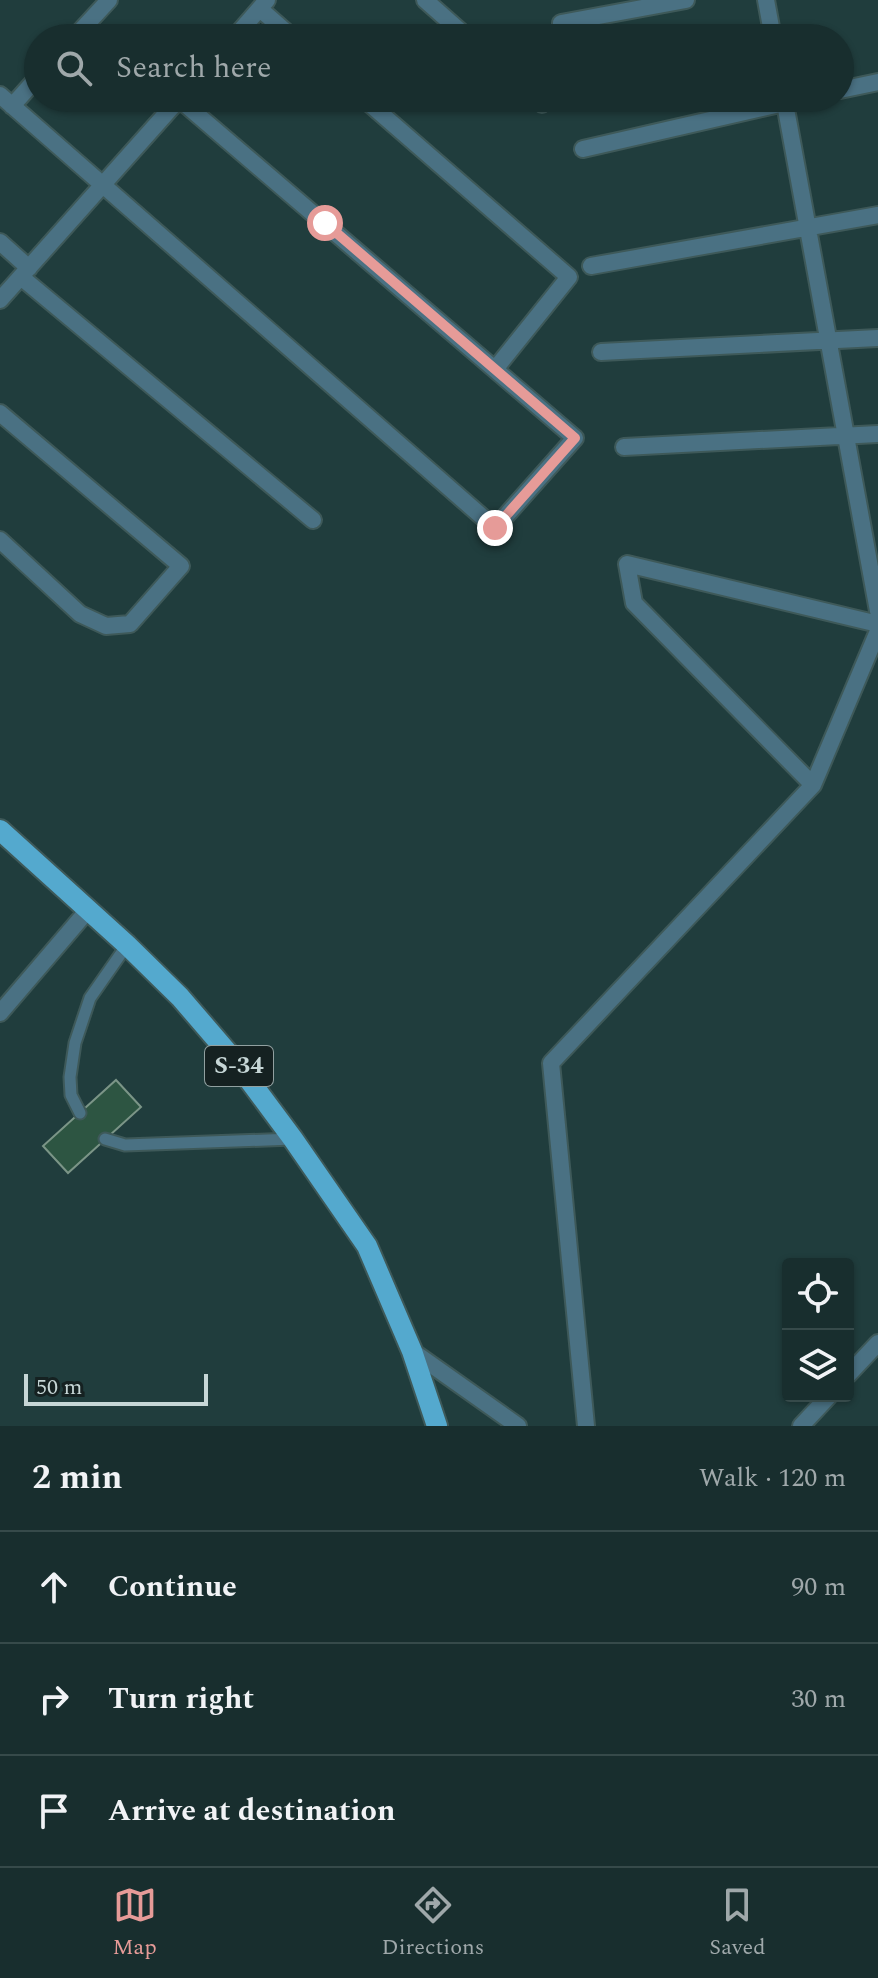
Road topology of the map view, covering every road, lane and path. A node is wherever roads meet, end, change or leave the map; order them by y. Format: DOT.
graph roads {
  1 [pos="109,0"];
  2 [pos="425,0"];
  3 [pos="686,0"];
  4 [pos="766,0"];
  5 [pos="263,4"];
  6 [pos="561,23"];
  7 [pos="87,24"];
  8 [pos="246,24"];
  9 [pos="281,24"];
  10 [pos="452,24"];
  11 [pos="770,24"];
  12 [pos="878,82"];
  13 [pos="24,87"];
  14 [pos="854,87"];
  15 [pos="6,100"];
  16 [pos="168,112"];
  17 [pos="195,112"];
  18 [pos="379,112"];
  19 [pos="735,112"];
  20 [pos="786,112"];
  21 [pos="583,149"];
  22 [pos="103,185"];
  23 [pos="878,215"];
  24 [pos="808,227"];
  25 [pos="0,242"];
  26 [pos="591,266"];
  27 [pos="25,272"];
  28 [pos="0,300"];
  29 [pos="878,338"];
  30 [pos="828,341"];
  31 [pos="601,352"];
  32 [pos="496,368"];
  33 [pos="0,413"];
  34 [pos="878,434"];
  35 [pos="846,436"];
  36 [pos="624,447"];
  37 [pos="313,520"];
  38 [pos="870,526"];
  39 [pos="0,540"];
  40 [pos="878,611"];
  41 [pos="878,624"];
  42 [pos="878,631"];
  43 [pos="813,785"];
  44 [pos="0,830"];
  45 [pos="88,910"];
  46 [pos="127,945"];
  47 [pos="0,1013"];
  48 [pos="80,1113"];
  49 [pos="105,1139"];
  50 [pos="293,1139"];
  51 [pos="878,1343"];
  52 [pos="412,1351"];
  53 [pos="854,1369"];
  54 [pos="823,1402"];
  55 [pos="437,1426"];
  56 [pos="518,1426"];
  57 [pos="586,1426"];
  58 [pos="801,1426"];
  1 -- 7 [label="street"];
  2 -- 10 [label="street"];
  3 -- 6 [label="street"];
  4 -- 11 [label="street"];
  5 -- 8 [label="street"];
  5 -- 9 [label="street"];
  12 -- 14 [label="street"];
  13 -- 15 [label="street"];
  15 -- 22 [label="street"];
  16 -- 22 [label="street"];
  17 -- 32 [label="street"];
  18 -- 32 [label="street"];
  19 -- 21 [label="street"];
  20 -- 24 [label="street"];
  22 -- 27 [label="street"];
  22 -- 32 [label="street"];
  23 -- 24 [label="street"];
  24 -- 26 [label="street"];
  24 -- 30 [label="street"];
  25 -- 27 [label="street"];
  27 -- 28 [label="street"];
  27 -- 37 [label="street"];
  29 -- 30 [label="street"];
  30 -- 31 [label="street"];
  30 -- 35 [label="street"];
  33 -- 39 [label="street"];
  34 -- 35 [label="street"];
  35 -- 36 [label="street"];
  35 -- 38 [label="street"];
  38 -- 40 [label="street"];
  41 -- 43 [label="street"];
  42 -- 43 [label="street"];
  43 -- 57 [label="street"];
  44 -- 45 [label="main road, S-34"];
  45 -- 46 [label="main road, S-34"];
  45 -- 47 [label="street"];
  46 -- 48 [label="lane"];
  46 -- 50 [label="main road, S-34"];
  49 -- 50 [label="lane"];
  50 -- 52 [label="main road, S-34"];
  51 -- 53 [label="street"];
  52 -- 55 [label="main road, S-34"];
  52 -- 56 [label="street"];
  54 -- 58 [label="street"];
}
